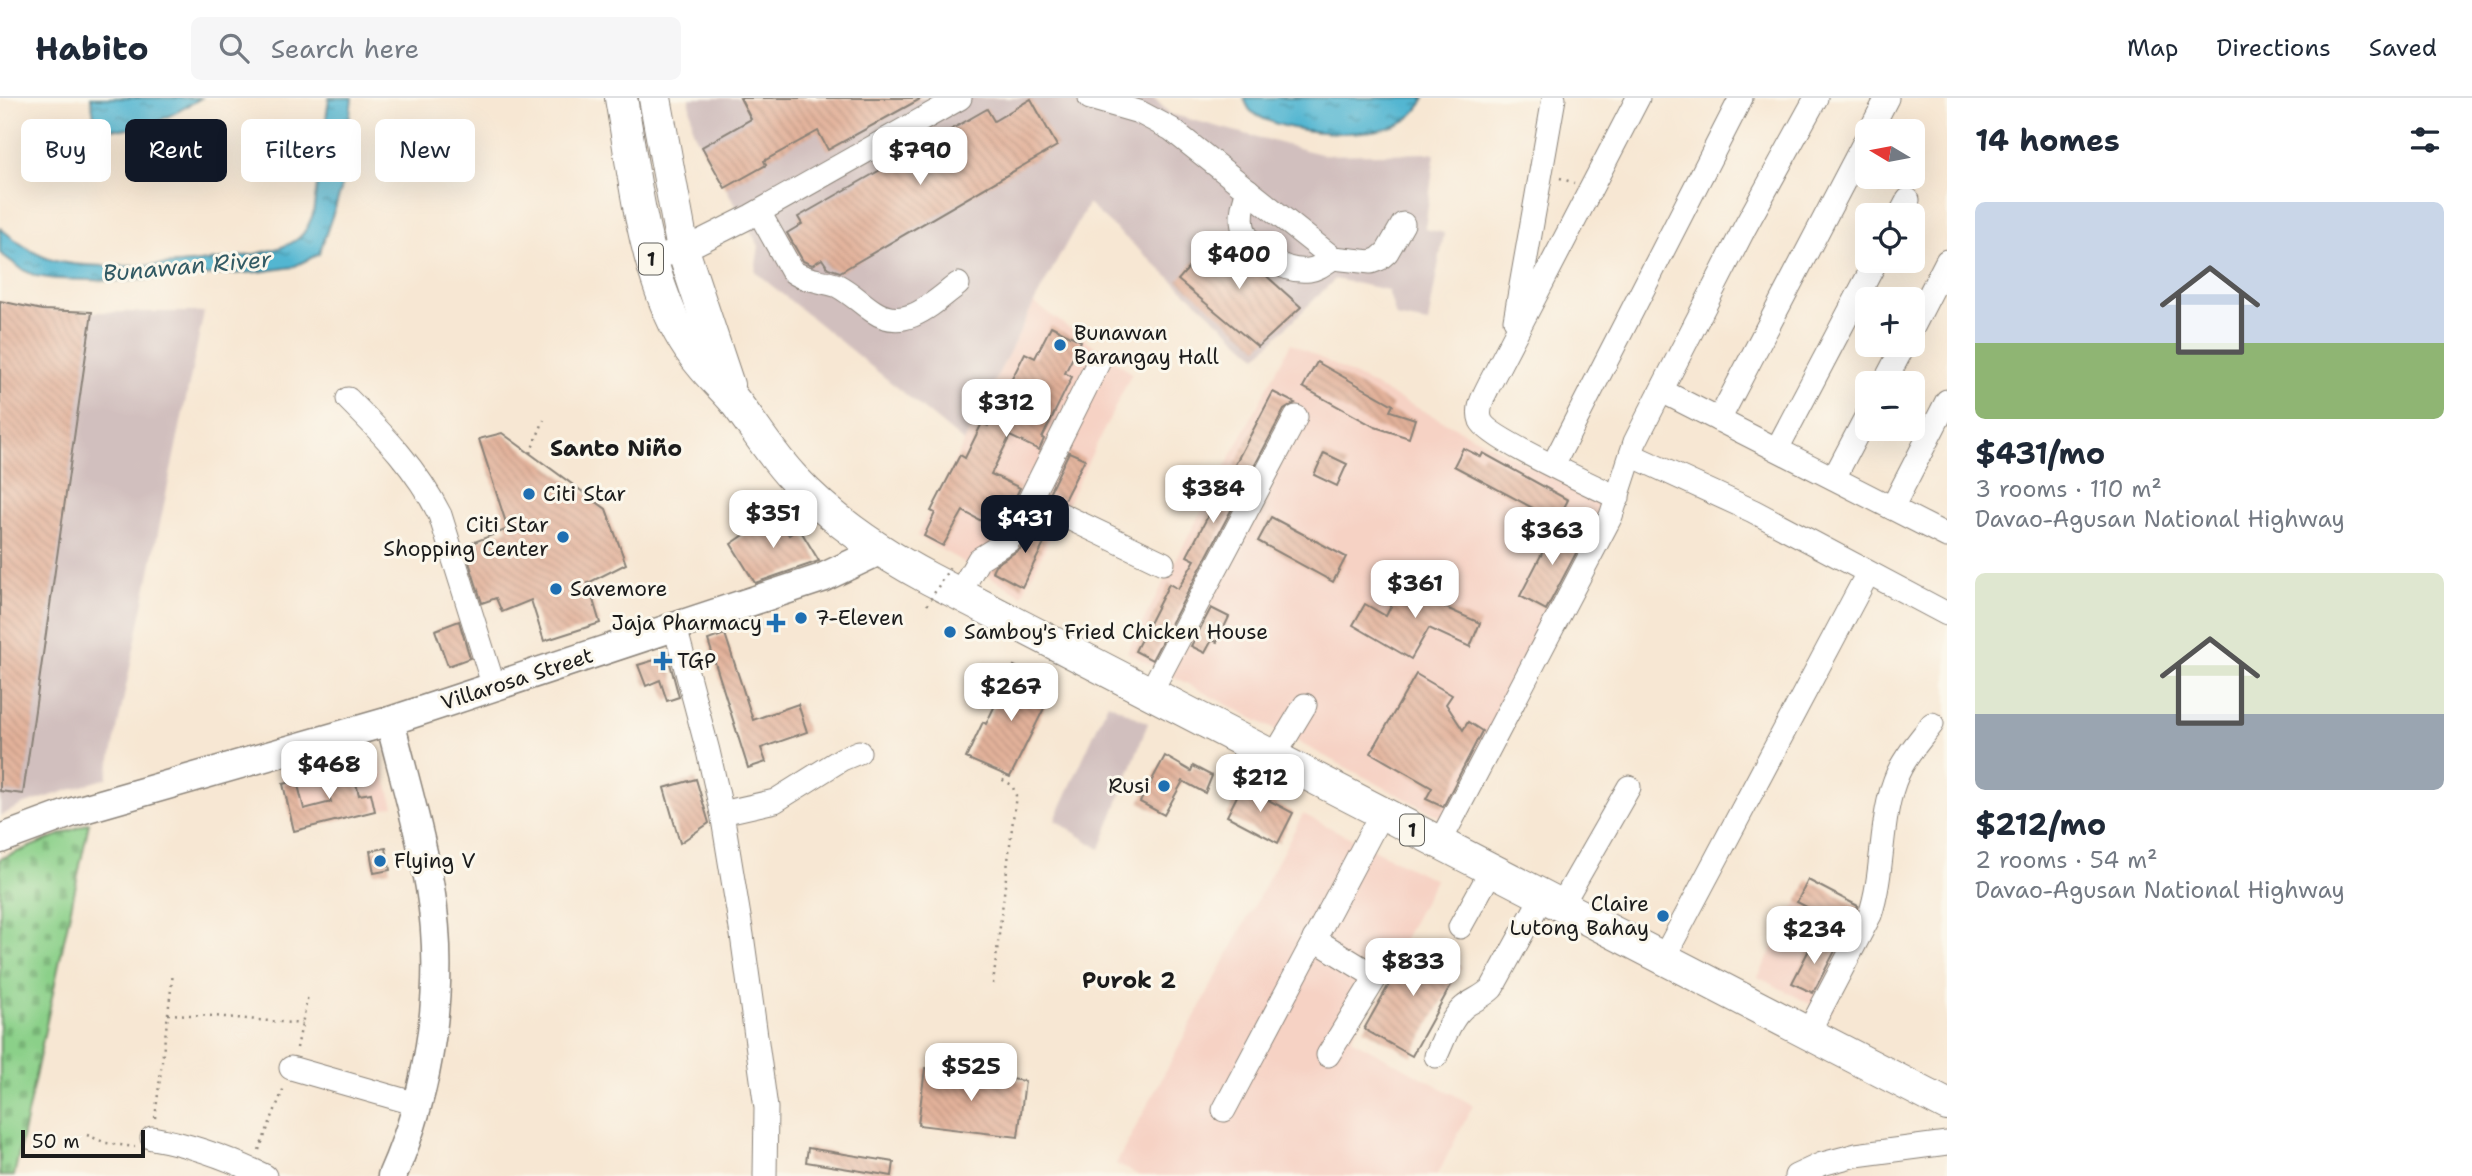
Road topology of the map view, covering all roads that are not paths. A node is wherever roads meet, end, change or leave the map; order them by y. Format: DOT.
graph roads {
  1 [pos="621,98"];
  2 [pos="655,98"];
  3 [pos="960,98"];
  4 [pos="1090,98"];
  5 [pos="1553,98"];
  6 [pos="1638,98"];
  7 [pos="1741,98"];
  8 [pos="1816,98"];
  9 [pos="1887,98"];
  10 [pos="1876,119"];
  11 [pos="1855,160"];
  12 [pos="1248,190"];
  13 [pos="759,212"];
  14 [pos="1403,224"];
  15 [pos="683,250"];
  16 [pos="1333,258"];
  17 [pos="651,259"];
  18 [pos="1947,261"];
  19 [pos="1870,273"];
  20 [pos="958,284"];
  21 [pos="1925,304"];
  22 [pos="1511,344"];
  23 [pos="1098,363"];
  24 [pos="1662,391"];
  25 [pos="348,399"];
  26 [pos="733,400"];
  27 [pos="1947,401"];
  28 [pos="1296,417"];
  29 [pos="1719,420"];
  30 [pos="1855,438"];
  31 [pos="1777,449"];
  32 [pos="1631,455"];
  33 [pos="1553,465"];
  34 [pos="1834,478"];
  35 [pos="1618,498"];
  36 [pos="1031,500"];
  37 [pos="1892,508"];
  38 [pos="1947,536"];
  39 [pos="881,550"];
  40 [pos="1163,563"];
  41 [pos="1868,573"];
  42 [pos="954,580"];
  43 [pos="1947,614"];
  44 [pos="675,627"];
  45 [pos="494,687"];
  46 [pos="1150,693"];
  47 [pos="1305,705"];
  48 [pos="390,721"];
  49 [pos="1932,724"];
  50 [pos="859,752"];
  51 [pos="1273,758"];
  52 [pos="1629,787"];
  53 [pos="722,813"];
  54 [pos="1381,814"];
  55 [pos="0,839"];
  56 [pos="1439,844"];
  57 [pos="1491,871"];
  58 [pos="1552,902"];
  59 [pos="1461,927"];
  60 [pos="1314,939"];
  61 [pos="1663,959"];
  62 [pos="1808,1033"];
  63 [pos="1328,1055"];
  64 [pos="1436,1056"];
  65 [pos="291,1069"];
  66 [pos="417,1104"];
  67 [pos="1947,1105"];
  68 [pos="1224,1110"];
  69 [pos="152,1138"];
  70 [pos="1947,1143"];
  71 [pos="258,1172"];
  72 [pos="392,1176"];
  73 [pos="765,1176"];
  74 [pos="1796,1176"];
  1 -- 17 [label="highway, 1"];
  2 -- 15 [label="highway, 1"];
  3 -- 13 [label="street"];
  4 -- 12 [label="street"];
  5 -- 22 [label="street"];
  6 -- 22 [label="street"];
  7 -- 33 [label="street"];
  8 -- 24 [label="street"];
  9 -- 10 [label="street"];
  11 -- 29 [label="street"];
  12 -- 16 [label="street"];
  12 -- 16 [label="street"];
  13 -- 15 [label="street"];
  13 -- 20 [label="street"];
  14 -- 16 [label="street"];
  15 -- 17 [label="street"];
  15 -- 26 [label="highway, 1"];
  17 -- 26 [label="highway, 1"];
  18 -- 21 [label="street"];
  19 -- 31 [label="street"];
  22 -- 33 [label="street"];
  23 -- 36 [label="street"];
  24 -- 29 [label="street"];
  24 -- 32 [label="street"];
  25 -- 45 [label="street"];
  26 -- 39 [label="highway, 1"];
  27 -- 37 [label="street"];
  28 -- 46 [label="street"];
  29 -- 31 [label="street"];
  30 -- 34 [label="street"];
  31 -- 34 [label="street"];
  32 -- 35 [label="street"];
  32 -- 41 [label="street"];
  33 -- 35 [label="street"];
  34 -- 37 [label="street"];
  35 -- 56 [label="street"];
  36 -- 40 [label="street"];
  36 -- 42 [label="street"];
  37 -- 38 [label="street"];
  39 -- 42 [label="highway, 1"];
  39 -- 44 [label="main road, Villarosa Street"];
  41 -- 43 [label="street"];
  41 -- 61 [label="street"];
  42 -- 46 [label="highway, 1"];
  44 -- 45 [label="main road, Villarosa Street"];
  44 -- 53 [label="street"];
  45 -- 48 [label="main road, Villarosa Street"];
  46 -- 51 [label="highway, 1"];
  47 -- 51 [label="street"];
  48 -- 55 [label="main road, Villarosa Street"];
  48 -- 66 [label="main road"];
  49 -- 62 [label="street"];
  50 -- 53 [label="street"];
  51 -- 54 [label="highway, 1"];
  52 -- 58 [label="street"];
  53 -- 73 [label="street"];
  54 -- 56 [label="highway, 1"];
  54 -- 60 [label="street"];
  56 -- 57 [label="highway, 1"];
  57 -- 58 [label="highway, 1"];
  57 -- 59 [label="street"];
  58 -- 61 [label="highway, 1"];
  58 -- 64 [label="street"];
  60 -- 63 [label="street"];
  60 -- 68 [label="street"];
  61 -- 62 [label="highway, 1"];
  62 -- 67 [label="highway, 1"];
  65 -- 66 [label="street"];
  66 -- 72 [label="main road"];
  69 -- 71 [label="street"];
  70 -- 74 [label="street"];
}
